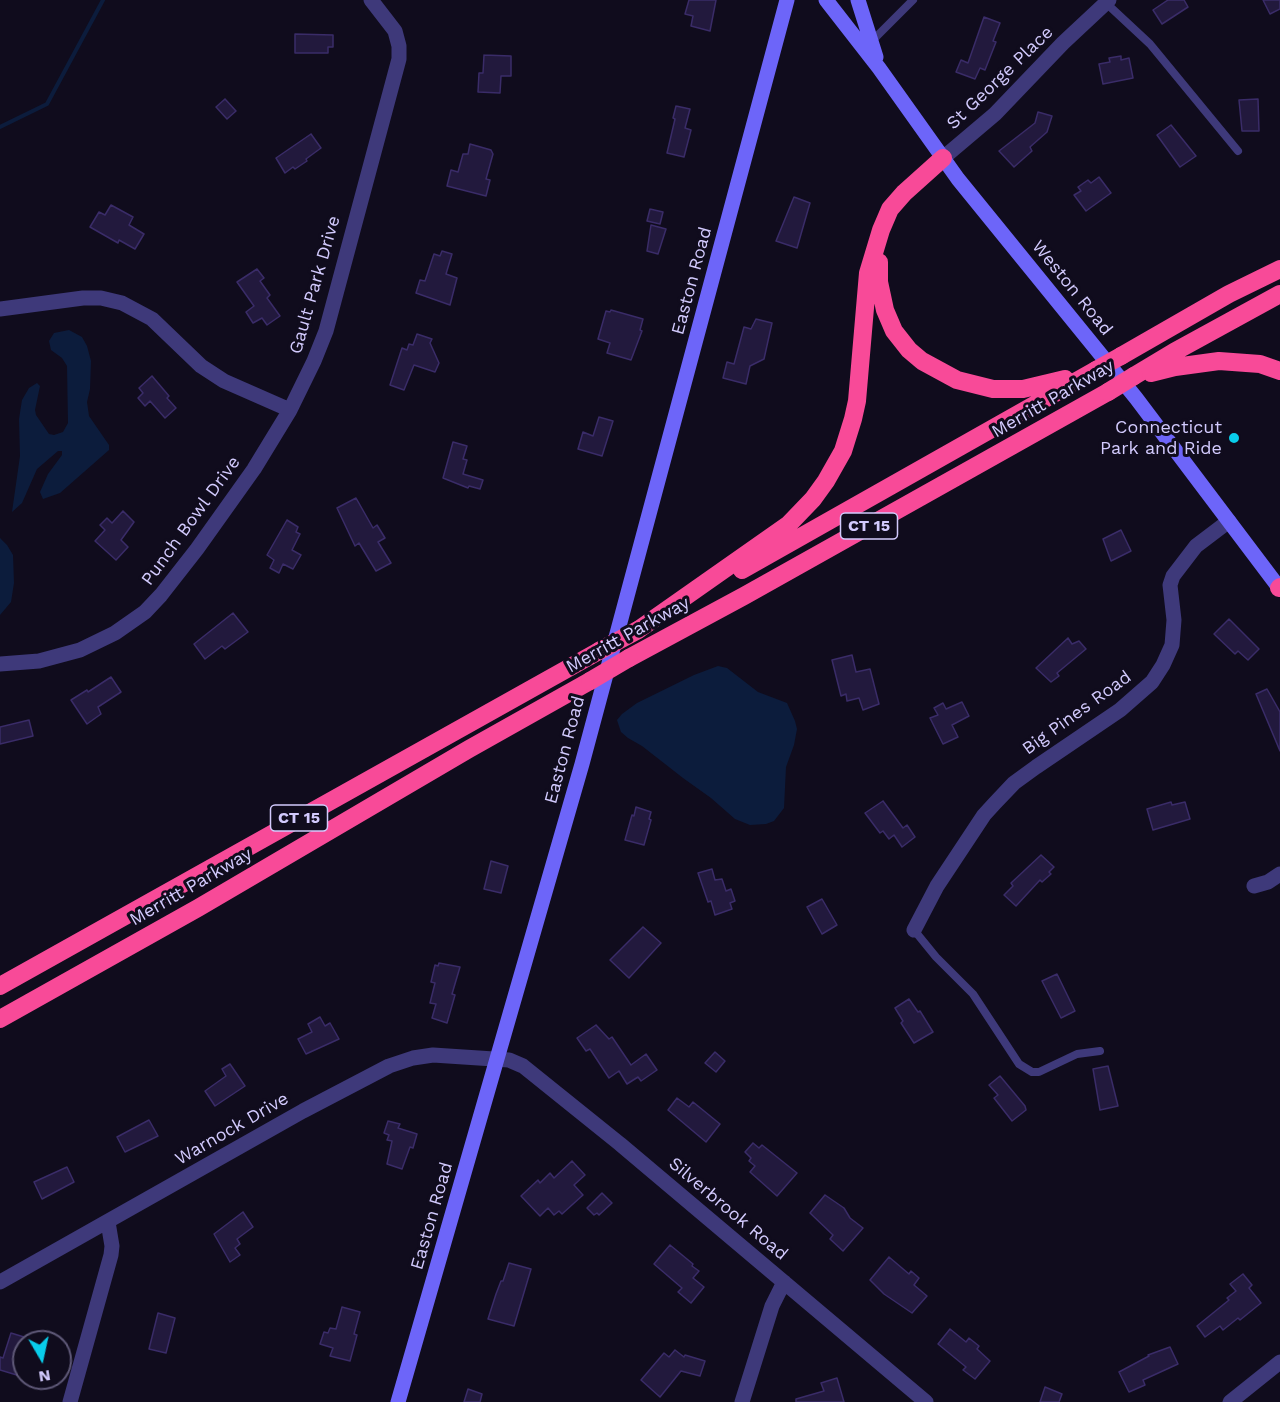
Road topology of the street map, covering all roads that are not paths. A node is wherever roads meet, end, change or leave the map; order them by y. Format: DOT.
graph roads {
  1 [pos="371,0"];
  2 [pos="787,0"];
  3 [pos="826,0"];
  4 [pos="858,0"];
  5 [pos="913,0"];
  6 [pos="1107,2"];
  7 [pos="871,42"];
  8 [pos="879,68"];
  9 [pos="1238,152"];
  10 [pos="942,158"];
  11 [pos="881,230"];
  12 [pos="1280,269"];
  13 [pos="1280,294"];
  14 [pos="0,309"];
  15 [pos="1096,370"];
  16 [pos="1280,371"];
  17 [pos="1134,376"];
  18 [pos="290,410"];
  19 [pos="1229,521"];
  20 [pos="1280,588"];
  21 [pos="638,630"];
  22 [pos="0,664"];
  23 [pos="1280,874"];
  24 [pos="1254,886"];
  25 [pos="914,930"];
  26 [pos="0,986"];
  27 [pos="0,1019"];
  28 [pos="1100,1052"];
  29 [pos="498,1059"];
  30 [pos="108,1222"];
  31 [pos="0,1282"];
  32 [pos="784,1282"];
  33 [pos="1280,1362"];
  34 [pos="70,1402"];
  35 [pos="398,1402"];
  36 [pos="742,1402"];
  37 [pos="926,1402"];
  38 [pos="1230,1402"];
  1 -- 18 [label="street, Gault Park Drive"];
  2 -- 29 [label="main road, Easton Road"];
  3 -- 8 [label="main road, Weston Road"];
  4 -- 7 [label="main road, Weston Road"];
  5 -- 7 [label="lane"];
  6 -- 9 [label="lane"];
  6 -- 10 [label="street, St George Place"];
  7 -- 8 [label="main road, Weston Road"];
  8 -- 10 [label="main road, Weston Road"];
  10 -- 11 [label="highway"];
  10 -- 19 [label="main road, Weston Road"];
  11 -- 15 [label="highway"];
  11 -- 21 [label="highway"];
  12 -- 15 [label="highway, Merritt Parkway / CT 15, bridge"];
  13 -- 17 [label="highway, Merritt Parkway / CT 15"];
  14 -- 18 [label="street"];
  15 -- 21 [label="highway, Merritt Parkway / CT 15"];
  16 -- 17 [label="highway"];
  17 -- 27 [label="highway, Merritt Parkway / CT 15, bridge"];
  18 -- 22 [label="street, Punch Bowl Drive"];
  19 -- 20 [label="main road, Weston Road"];
  19 -- 25 [label="street, Big Pines Road"];
  21 -- 26 [label="highway, Merritt Parkway / CT 15, bridge"];
  23 -- 24 [label="street"];
  25 -- 28 [label="lane"];
  29 -- 30 [label="street, Warnock Drive"];
  29 -- 32 [label="street, Silverbrook Road"];
  29 -- 35 [label="main road, Easton Road"];
  30 -- 31 [label="street, Warnock Drive"];
  30 -- 34 [label="street"];
  32 -- 36 [label="street"];
  32 -- 37 [label="street, Silverbrook Road"];
  33 -- 38 [label="street"];
}
